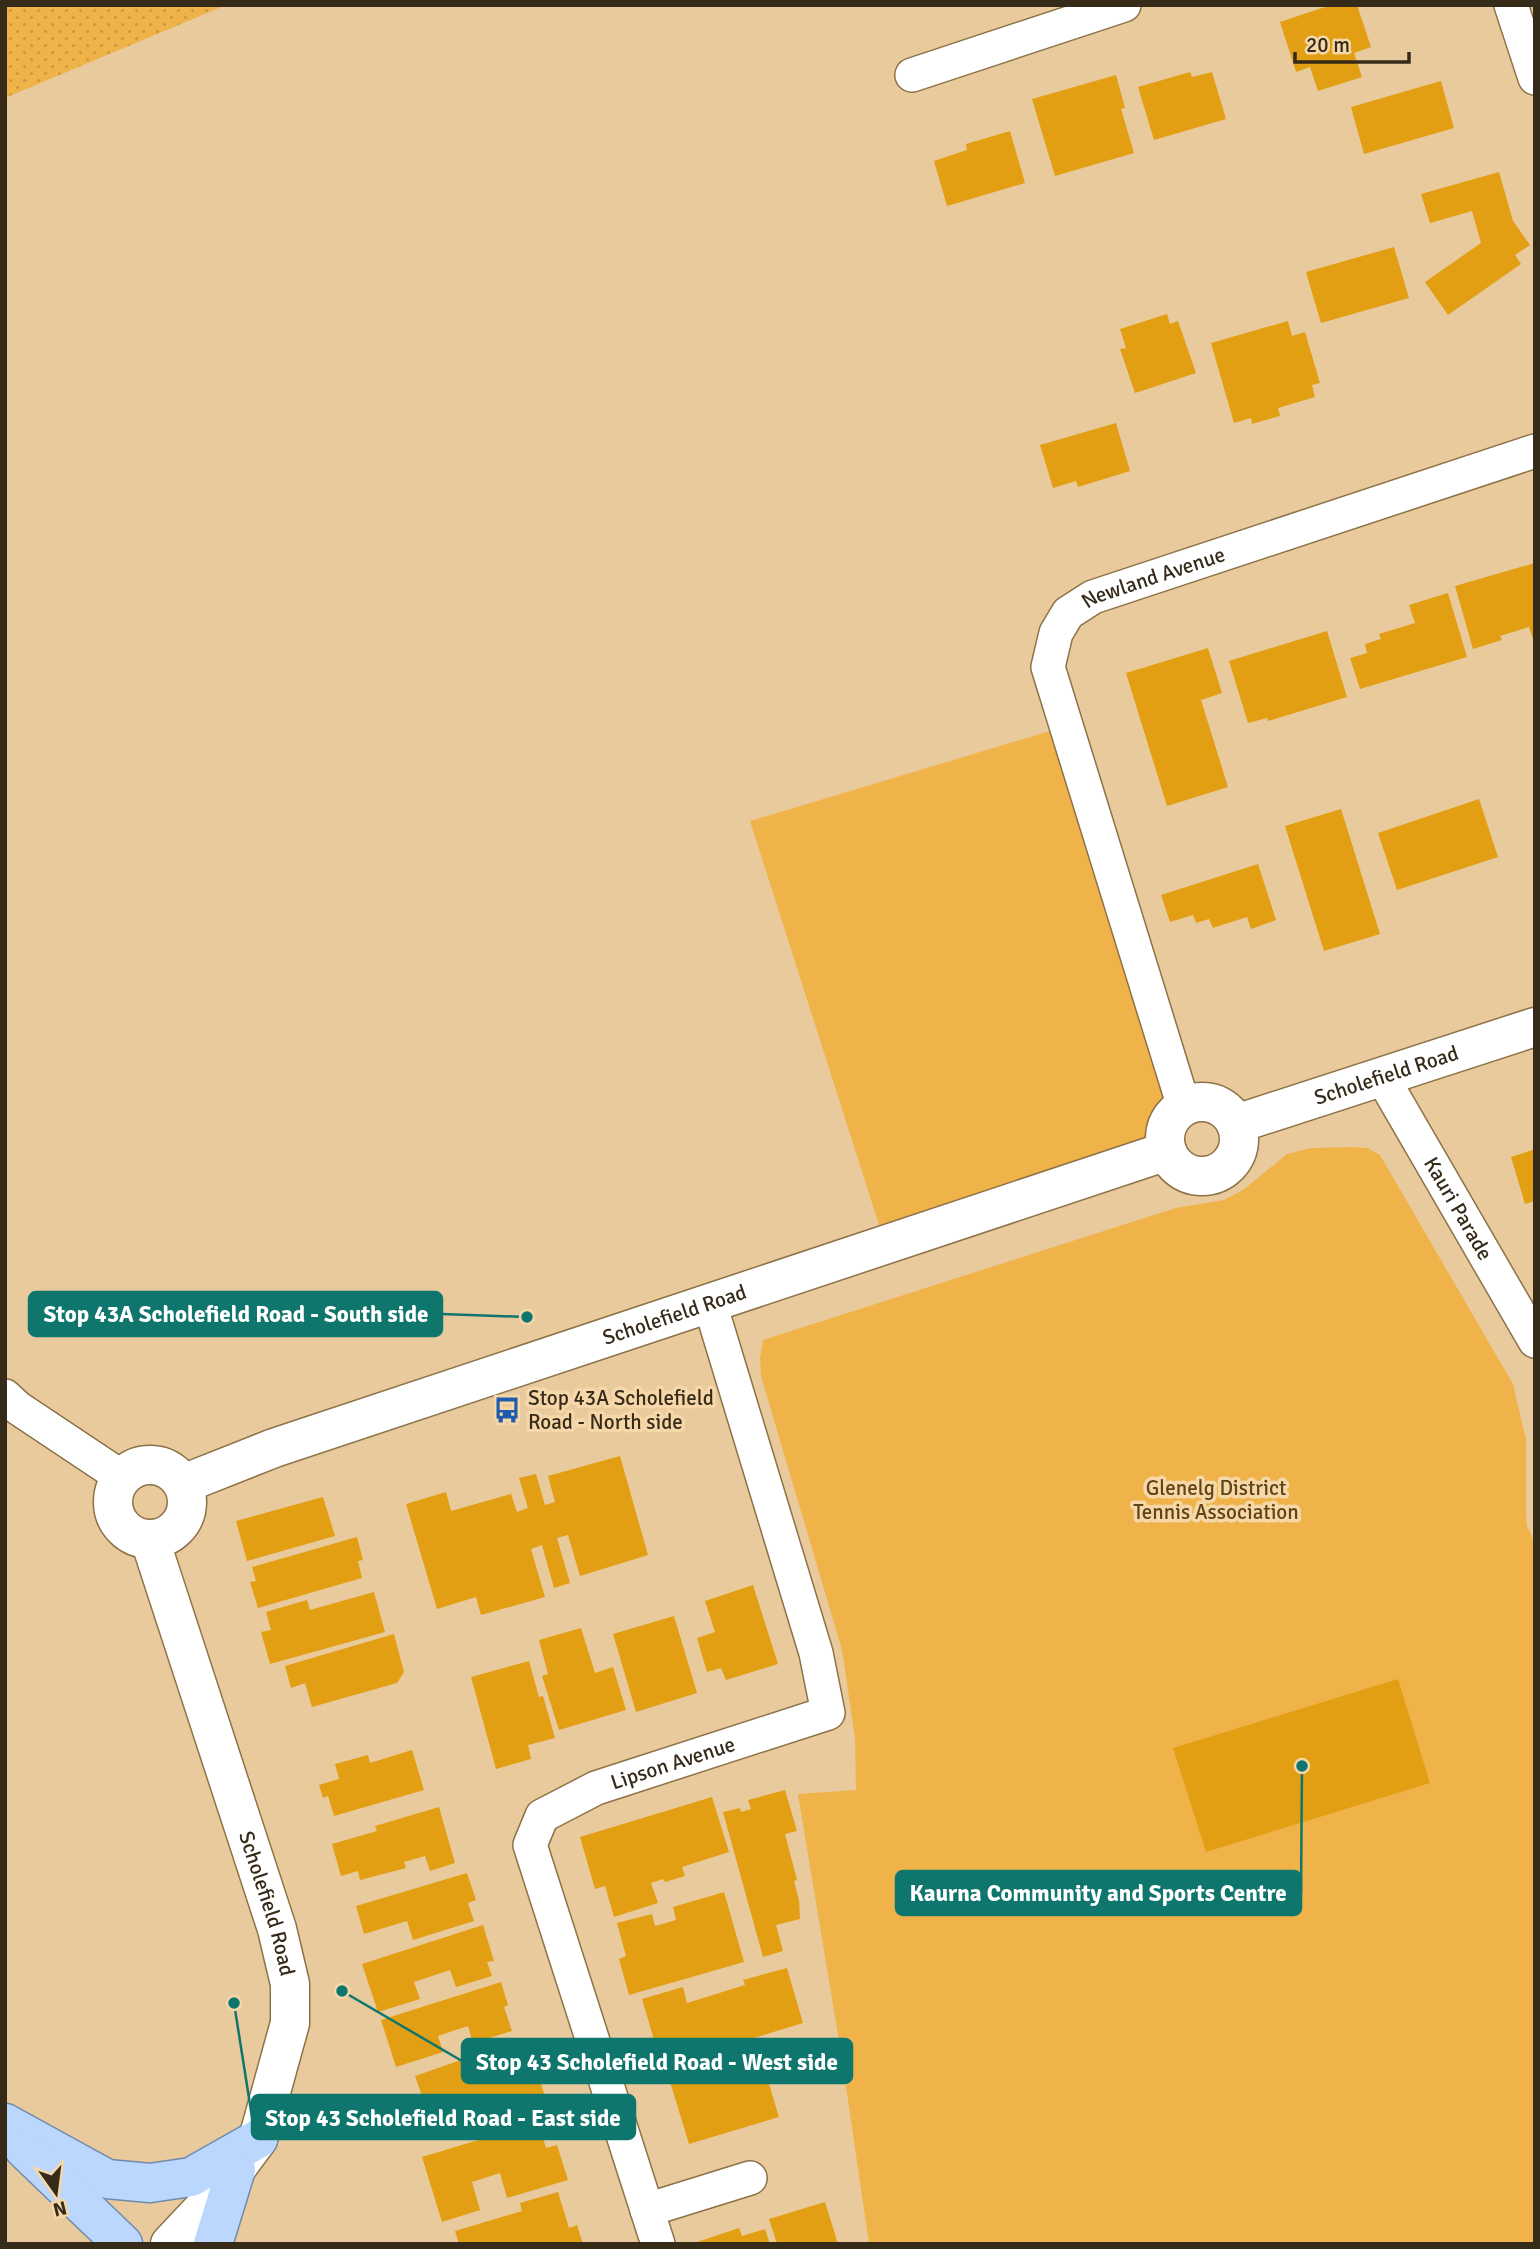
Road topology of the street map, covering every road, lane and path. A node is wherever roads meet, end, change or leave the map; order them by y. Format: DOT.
graph roads {
  1 [pos="1124,5"];
  2 [pos="1511,5"];
  3 [pos="912,75"];
  4 [pos="1535,78"];
  5 [pos="1535,451"];
  6 [pos="1535,1027"];
  7 [pos="1382,1077"];
  8 [pos="1184,1107"];
  9 [pos="1236,1124"];
  10 [pos="1167,1151"];
  11 [pos="710,1304"];
  12 [pos="1535,1342"];
  13 [pos="5,1396"];
  14 [pos="123,1478"];
  15 [pos="183,1484"];
  16 [pos="150,1540"];
  17 [pos="5,2123"];
  18 [pos="5,2130"];
  19 [pos="258,2139"];
  20 [pos="236,2169"];
  21 [pos="750,2178"];
  22 [pos="647,2210"];
  23 [pos="123,2244"];
  24 [pos="170,2244"];
  25 [pos="213,2244"];
  26 [pos="658,2244"];
  1 -- 3 [label="street"];
  2 -- 4 [label="street"];
  5 -- 8 [label="street, Newland Avenue"];
  6 -- 7 [label="street, Scholefield Road"];
  7 -- 9 [label="street, Scholefield Road"];
  7 -- 12 [label="street, Kauri Parade"];
  8 -- 9 [label="street"];
  8 -- 10 [label="street"];
  9 -- 10 [label="street"];
  10 -- 11 [label="street, Scholefield Road"];
  11 -- 15 [label="street, Scholefield Road"];
  11 -- 22 [label="street, Lipson Avenue"];
  13 -- 14 [label="street"];
  14 -- 15 [label="street"];
  14 -- 16 [label="street"];
  15 -- 16 [label="street"];
  16 -- 19 [label="street, Scholefield Road"];
  17 -- 19 [label="main road"];
  18 -- 23 [label="main road"];
  19 -- 20 [label="street, Scholefield Road"];
  20 -- 24 [label="street, Scholefield Road"];
  20 -- 25 [label="main road"];
  21 -- 22 [label="street"];
  22 -- 26 [label="street, Lipson Avenue"];
}
